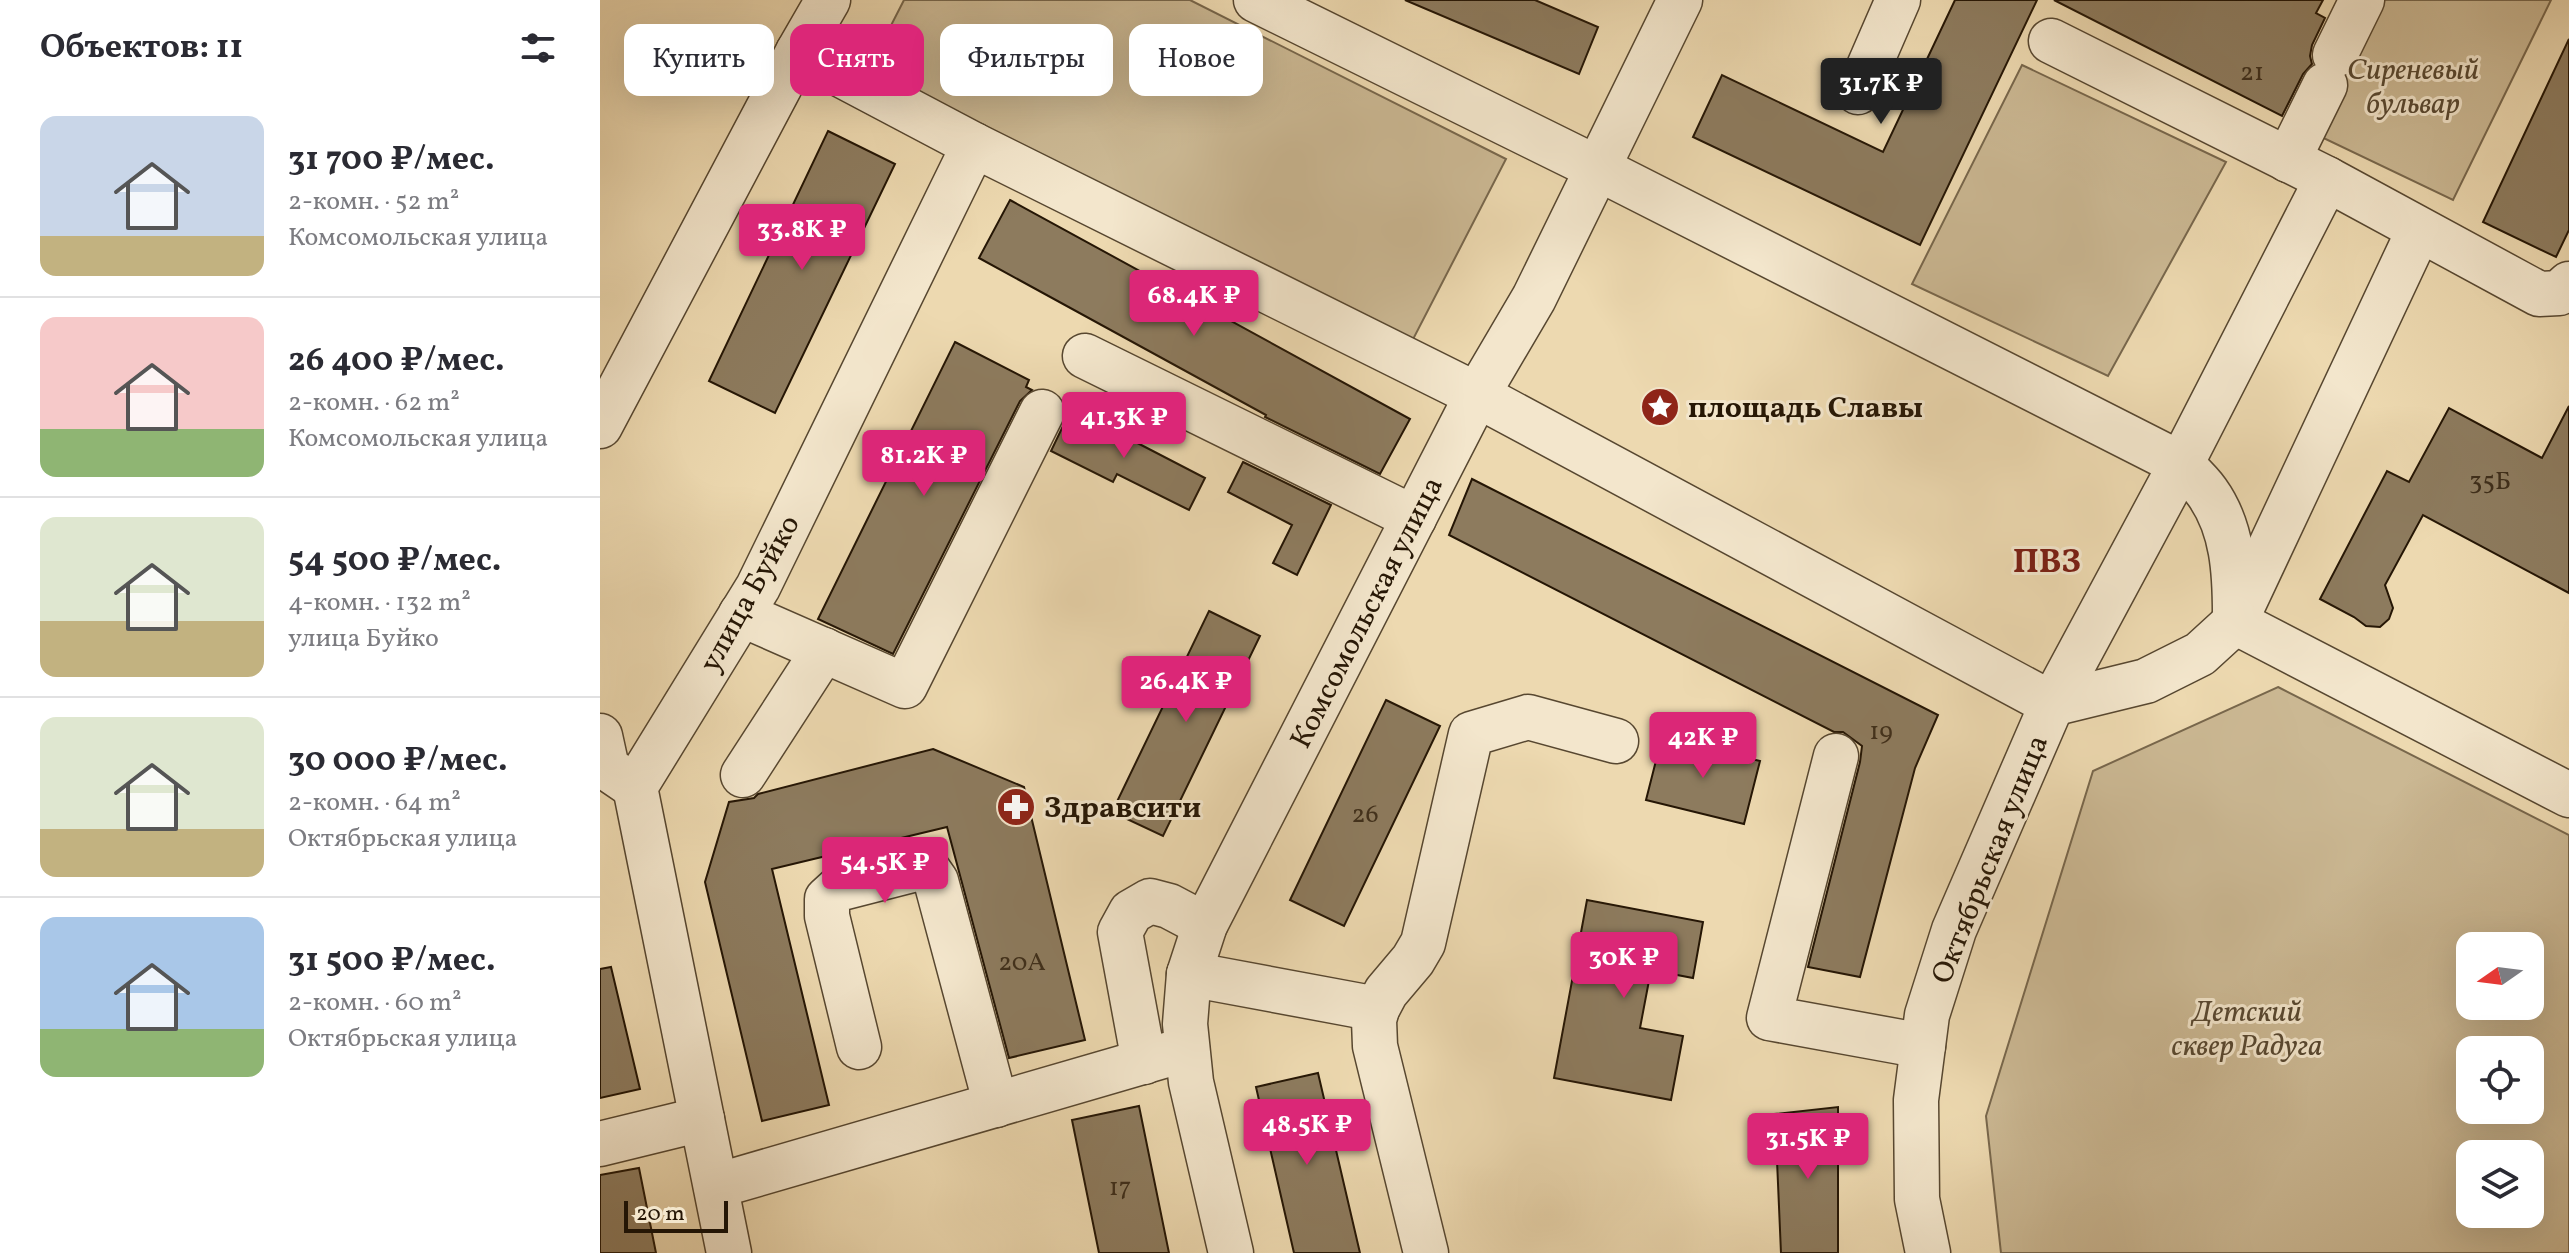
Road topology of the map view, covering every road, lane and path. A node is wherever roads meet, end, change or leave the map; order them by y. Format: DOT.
graph roads {
  1 [pos="828,0"];
  2 [pos="1256,0"];
  3 [pos="1680,0"];
  4 [pos="1898,0"];
  5 [pos="2362,0"];
  6 [pos="814,24"];
  7 [pos="2051,41"];
  8 [pos="790,67"];
  9 [pos="1858,92"];
  10 [pos="881,96"];
  11 [pos="974,145"];
  12 [pos="2288,160"];
  13 [pos="1598,168"];
  14 [pos="2327,179"];
  15 [pos="2419,230"];
  16 [pos="2569,284"];
  17 [pos="1085,356"];
  18 [pos="1477,395"];
  19 [pos="1042,412"];
  20 [pos="600,426"];
  21 [pos="2181,464"];
  22 [pos="1414,518"];
  23 [pos="741,614"];
  24 [pos="2235,622"];
  25 [pos="824,650"];
  26 [pos="2052,704"];
  27 [pos="1616,741"];
  28 [pos="1836,756"];
  29 [pos="610,765"];
  30 [pos="743,775"];
  31 [pos="2569,795"];
  32 [pos="1205,925"];
  33 [pos="1189,974"];
  34 [pos="1377,1009"];
  35 [pos="1923,1046"];
  36 [pos="859,1047"];
  37 [pos="1187,1049"];
  38 [pos="1144,1062"];
  39 [pos="996,1105"];
  40 [pos="702,1119"];
  41 [pos="600,1144"];
  42 [pos="716,1186"];
  43 [pos="729,1253"];
  44 [pos="1231,1253"];
  45 [pos="1426,1253"];
  46 [pos="1928,1253"];
  1 -- 6 [label="street"];
  2 -- 13 [label="street"];
  3 -- 13 [label="street, Комсомольская улица"];
  4 -- 9 [label="street"];
  5 -- 12 [label="street"];
  7 -- 12 [label="street"];
  8 -- 20 [label="street"];
  10 -- 11 [label="street"];
  11 -- 18 [label="street"];
  11 -- 23 [label="street, улица Буйко"];
  12 -- 14 [label="street"];
  13 -- 18 [label="street, Комсомольская улица"];
  13 -- 21 [label="street"];
  14 -- 15 [label="street"];
  14 -- 21 [label="street, Октябрьская улица"];
  15 -- 16 [label="street"];
  15 -- 24 [label="street"];
  17 -- 22 [label="street"];
  18 -- 22 [label="street, Комсомольская улица"];
  18 -- 26 [label="street"];
  19 -- 25 [label="street"];
  21 -- 24 [label="street"];
  21 -- 26 [label="street, Октябрьская улица"];
  22 -- 32 [label="street, Комсомольская улица"];
  23 -- 25 [label="street"];
  23 -- 29 [label="street, улица Буйко"];
  24 -- 26 [label="street"];
  24 -- 31 [label="street"];
  25 -- 30 [label="street"];
  26 -- 35 [label="street, Октябрьская улица"];
  27 -- 34 [label="street"];
  28 -- 35 [label="street"];
  29 -- 40 [label="street, улица Буйко"];
  32 -- 33 [label="street, Комсомольская улица"];
  32 -- 38 [label="street"];
  33 -- 34 [label="street"];
  33 -- 37 [label="street, Комсомольская улица"];
  34 -- 45 [label="street"];
  35 -- 46 [label="street, Октябрьская улица"];
  36 -- 39 [label="street"];
  37 -- 38 [label="street"];
  37 -- 44 [label="street, Комсомольская улица"];
  38 -- 39 [label="street"];
  39 -- 42 [label="street"];
  40 -- 41 [label="street"];
  40 -- 42 [label="street, улица Буйко"];
  42 -- 43 [label="street, улица Буйко"];
}
